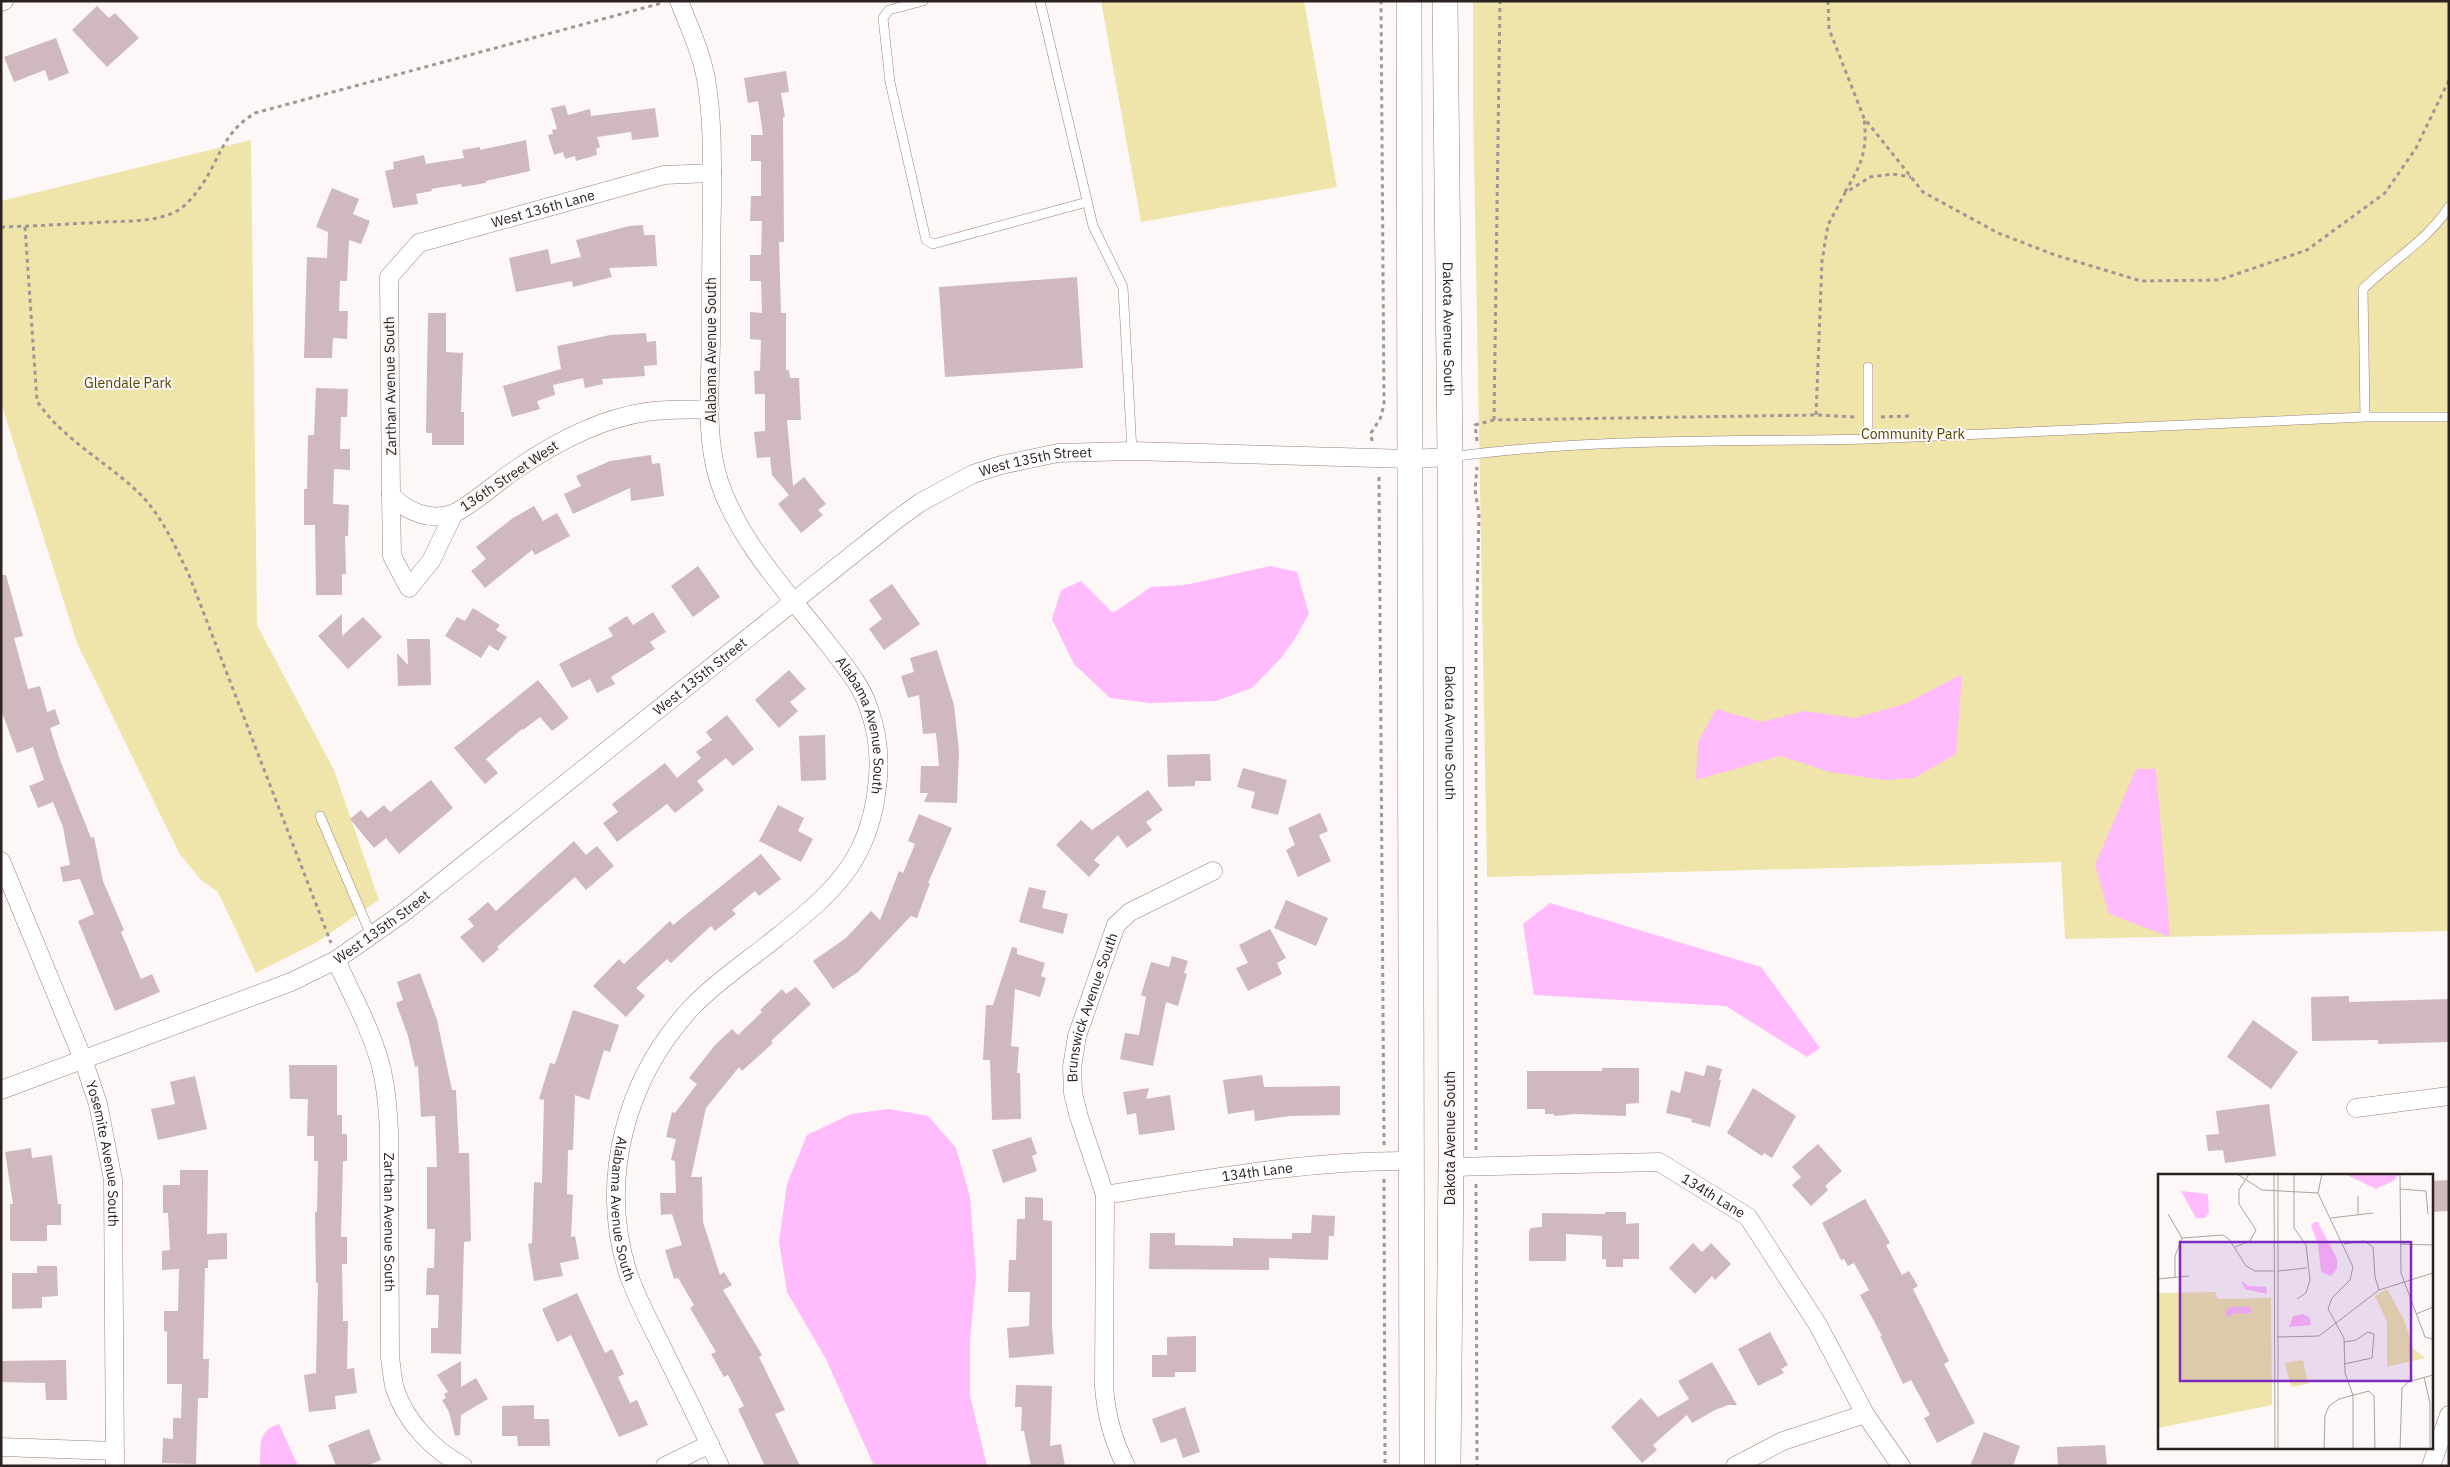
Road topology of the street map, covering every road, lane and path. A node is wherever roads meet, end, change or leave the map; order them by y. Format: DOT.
graph roads {
  1 [pos="667,1"];
  2 [pos="679,1"];
  3 [pos="923,1"];
  4 [pos="1040,1"];
  5 [pos="1381,1"];
  6 [pos="1409,1"];
  7 [pos="1445,1"];
  8 [pos="1500,1"];
  9 [pos="1828,1"];
  10 [pos="2449,80"];
  11 [pos="1864,118"];
  12 [pos="712,173"];
  13 [pos="1911,177"];
  14 [pos="1845,193"];
  15 [pos="1087,202"];
  16 [pos="2449,207"];
  17 [pos="1,227"];
  18 [pos="25,227"];
  19 [pos="389,277"];
  20 [pos="1868,367"];
  21 [pos="710,409"];
  22 [pos="1816,415"];
  23 [pos="1910,416"];
  24 [pos="1868,417"];
  25 [pos="2365,417"];
  26 [pos="2449,417"];
  27 [pos="1494,420"];
  28 [pos="1868,439"];
  29 [pos="1132,451"];
  30 [pos="1479,453"];
  31 [pos="1450,457"];
  32 [pos="1376,458"];
  33 [pos="1410,459"];
  34 [pos="391,495"];
  35 [pos="454,513"];
  36 [pos="410,588"];
  37 [pos="795,601"];
  38 [pos="320,816"];
  39 [pos="1,861"];
  40 [pos="1213,871"];
  41 [pos="371,936"];
  42 [pos="336,960"];
  43 [pos="83,1060"];
  44 [pos="1,1090"];
  45 [pos="2449,1096"];
  46 [pos="2356,1108"];
  47 [pos="1384,1161"];
  48 [pos="1411,1162"];
  49 [pos="1476,1166"];
  50 [pos="1451,1167"];
  51 [pos="1105,1195"];
  52 [pos="1865,1414"];
  53 [pos="2449,1415"];
  54 [pos="710,1444"];
  55 [pos="1,1447"];
  56 [pos="115,1458"];
  57 [pos="463,1466"];
  58 [pos="665,1466"];
  59 [pos="720,1466"];
  60 [pos="1126,1466"];
  61 [pos="1385,1466"];
  62 [pos="1412,1466"];
  63 [pos="1448,1466"];
  64 [pos="1477,1466"];
  65 [pos="1735,1466"];
  66 [pos="1901,1466"];
  67 [pos="2431,1466"];
  1 -- 18 [label="path"];
  2 -- 12 [label="street, Alabama Avenue South"];
  3 -- 15 [label="lane"];
  4 -- 15 [label="lane"];
  5 -- 32 [label="path"];
  6 -- 33 [label="main road"];
  7 -- 31 [label="main road, Dakota Avenue South"];
  8 -- 27 [label="path"];
  9 -- 11 [label="path"];
  10 -- 13 [label="path"];
  11 -- 13 [label="path"];
  11 -- 14 [label="path"];
  12 -- 19 [label="street, West 136th Lane"];
  12 -- 21 [label="street, Alabama Avenue South"];
  13 -- 14 [label="path"];
  14 -- 22 [label="path"];
  15 -- 29 [label="lane"];
  16 -- 25 [label="lane"];
  17 -- 18 [label="path"];
  18 -- 42 [label="path"];
  19 -- 34 [label="street, Zarthan Avenue South"];
  20 -- 24 [label="lane"];
  21 -- 35 [label="street, 136th Street West"];
  21 -- 37 [label="street, Alabama Avenue South"];
  22 -- 24 [label="path"];
  22 -- 27 [label="path"];
  23 -- 24 [label="path"];
  24 -- 28 [label="lane"];
  25 -- 26 [label="lane"];
  25 -- 28 [label="lane"];
  27 -- 30 [label="path"];
  28 -- 30 [label="lane"];
  29 -- 32 [label="street, West 135th Street"];
  29 -- 37 [label="street, West 135th Street"];
  30 -- 31 [label="lane"];
  30 -- 49 [label="path"];
  31 -- 33 [label="street, West 135th Street"];
  31 -- 50 [label="main road, Dakota Avenue South"];
  32 -- 33 [label="street, West 135th Street"];
  32 -- 47 [label="path"];
  33 -- 48 [label="main road"];
  34 -- 35 [label="street, 136th Street West"];
  34 -- 36 [label="street, Zarthan Avenue South"];
  35 -- 36 [label="street, 136th Street West"];
  37 -- 41 [label="street, West 135th Street"];
  37 -- 54 [label="street, Alabama Avenue South"];
  38 -- 41 [label="lane"];
  39 -- 43 [label="street, Yosemite Avenue South"];
  40 -- 51 [label="street, Brunswick Avenue South"];
  41 -- 42 [label="street, West 135th Street"];
  42 -- 43 [label="street, West 135th Street"];
  42 -- 57 [label="street, Zarthan Avenue South"];
  43 -- 44 [label="street, West 135th Street"];
  43 -- 56 [label="street, Yosemite Avenue South"];
  45 -- 46 [label="street"];
  47 -- 48 [label="street, 134th Lane"];
  47 -- 51 [label="street, 134th Lane"];
  47 -- 61 [label="path"];
  48 -- 62 [label="main road"];
  49 -- 50 [label="street, 134th Lane"];
  49 -- 52 [label="street, 134th Lane"];
  49 -- 64 [label="path"];
  50 -- 63 [label="main road, Dakota Avenue South"];
  51 -- 60 [label="street, Brunswick Avenue South"];
  52 -- 65 [label="street"];
  52 -- 66 [label="street, 134th Lane"];
  53 -- 67 [label="street"];
  54 -- 58 [label="street"];
  54 -- 59 [label="street, Alabama Avenue South"];
  55 -- 56 [label="street"];
}
